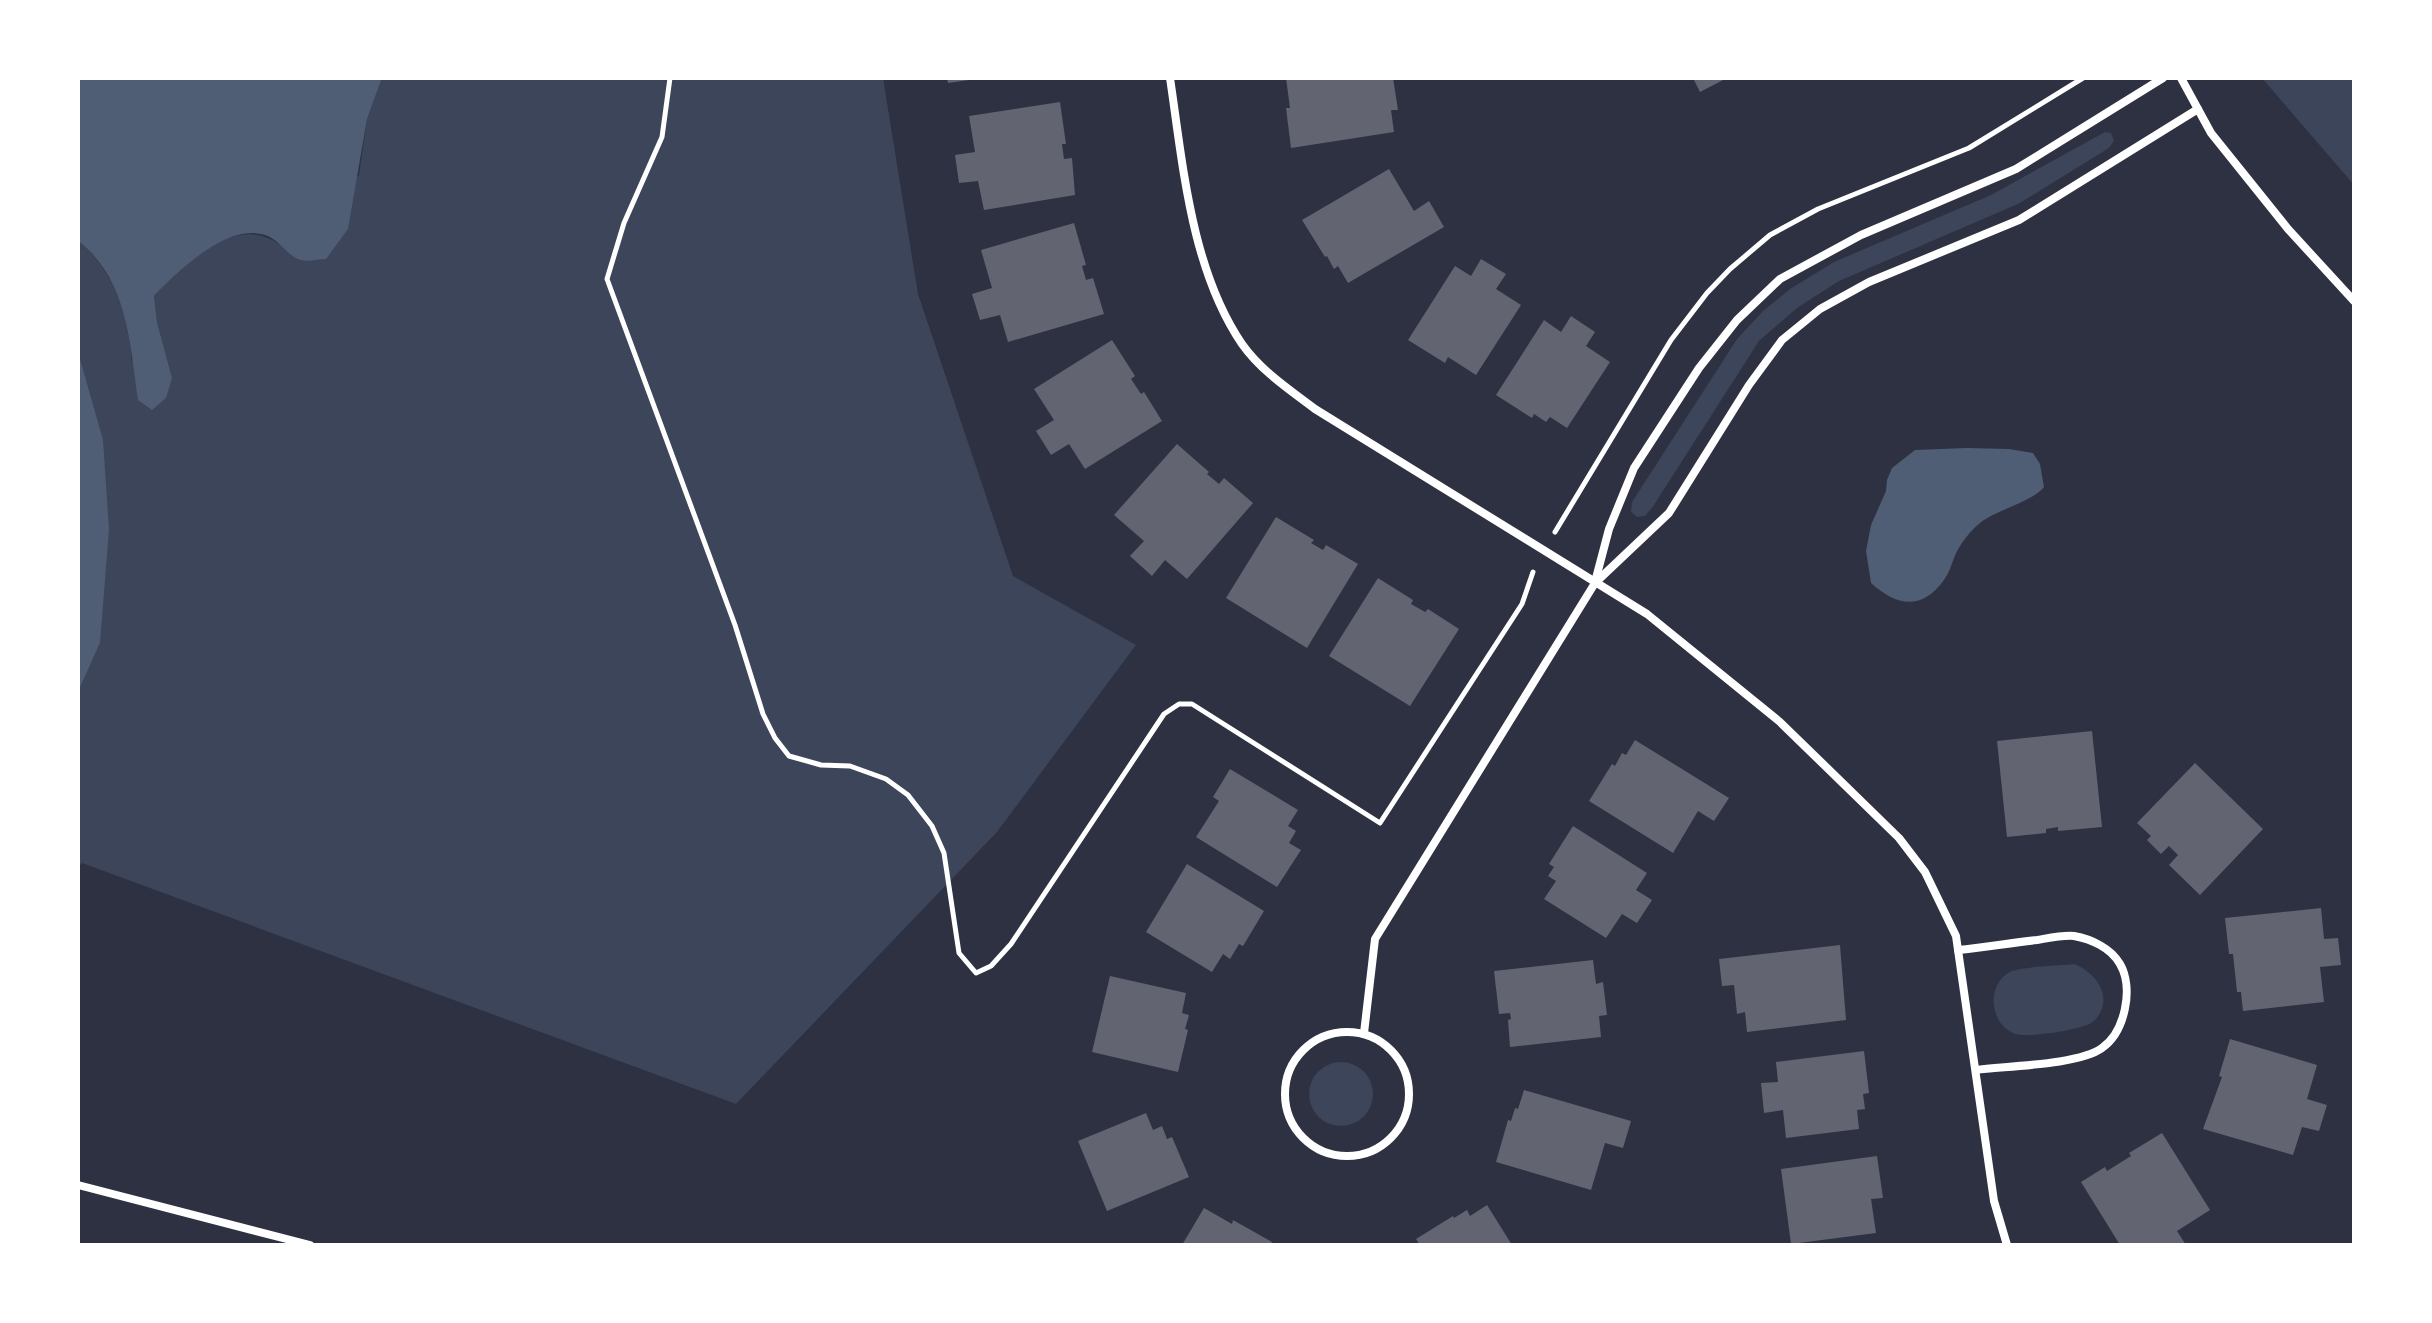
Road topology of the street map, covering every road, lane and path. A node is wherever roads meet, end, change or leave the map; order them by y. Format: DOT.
graph roads {
  1 [pos="670,78"];
  2 [pos="1170,78"];
  3 [pos="2163,78"];
  4 [pos="2181,78"];
  5 [pos="2198,109"];
  6 [pos="2354,301"];
  7 [pos="1529,579"];
  8 [pos="1595,583"];
  9 [pos="1958,950"];
  10 [pos="1364,1033"];
  11 [pos="1976,1070"];
  12 [pos="78,1185"];
  13 [pos="310,1245"];
  14 [pos="2007,1245"];
  1 -- 7 [label="path"];
  2 -- 8 [label="street"];
  3 -- 8 [label="street"];
  4 -- 5 [label="street"];
  5 -- 6 [label="street"];
  5 -- 8 [label="street"];
  8 -- 9 [label="street"];
  8 -- 10 [label="street"];
  9 -- 11 [label="street"];
  9 -- 11 [label="street"];
  10 -- 10 [label="street"];
  11 -- 14 [label="street"];
  12 -- 13 [label="street"];
}
